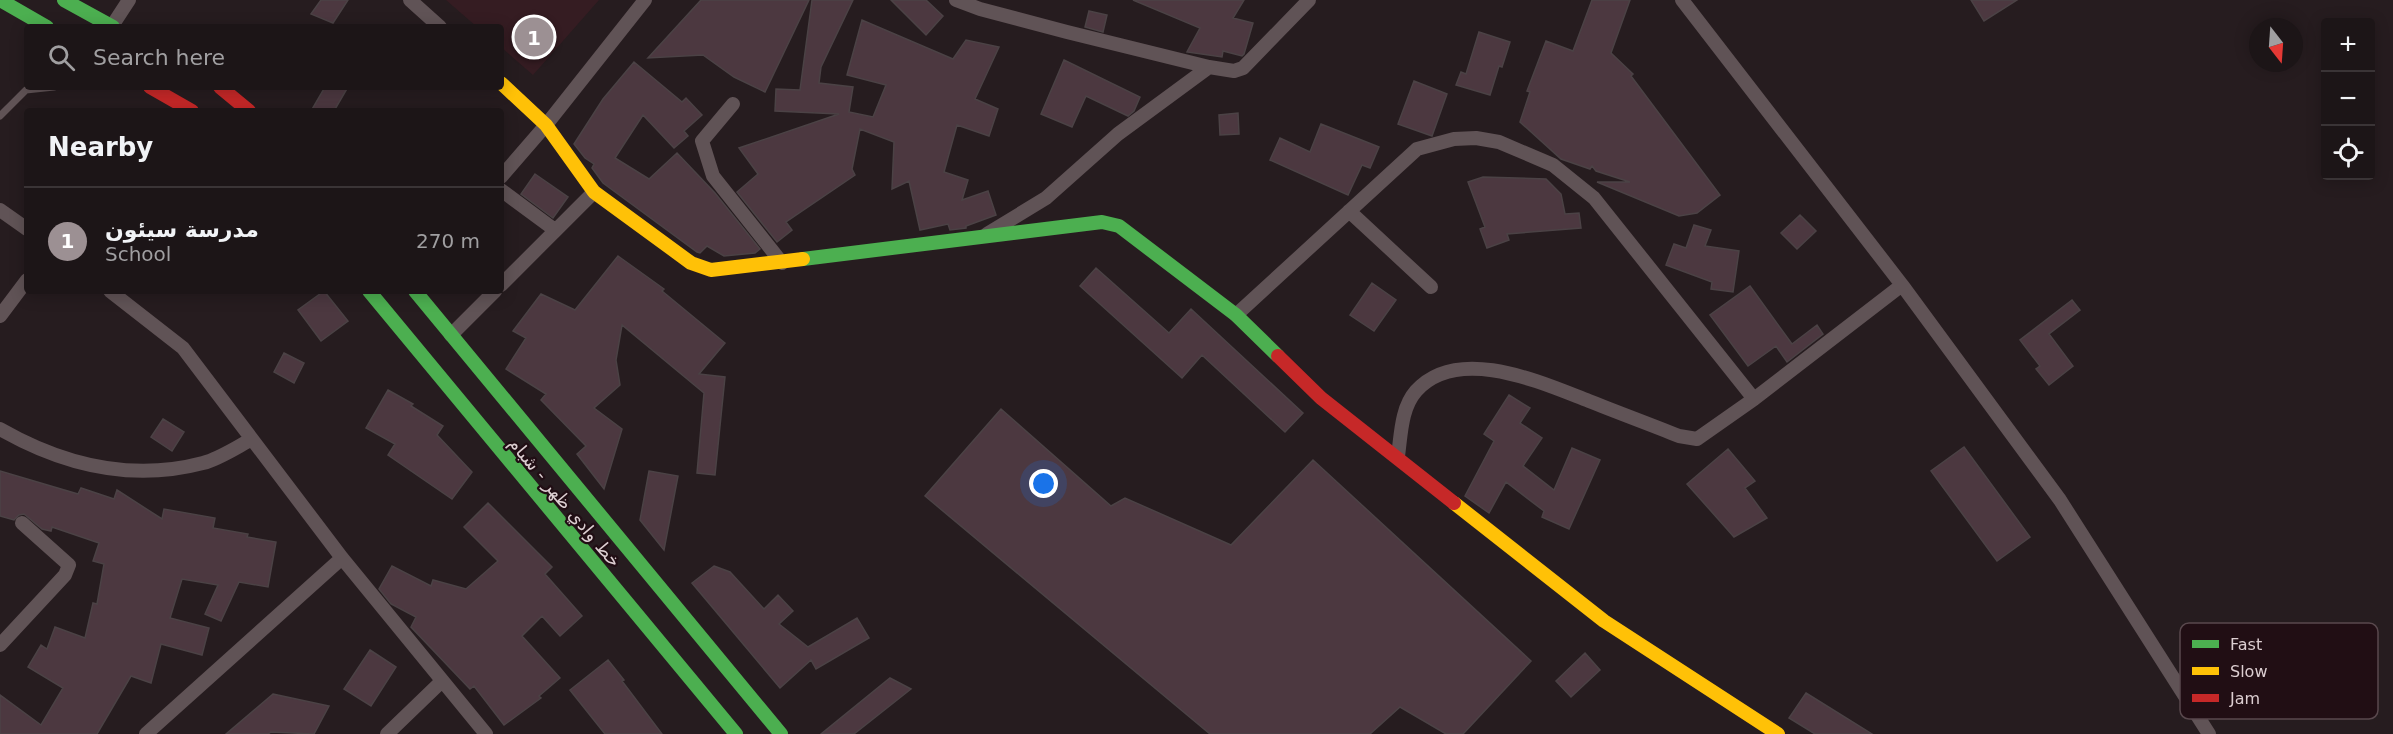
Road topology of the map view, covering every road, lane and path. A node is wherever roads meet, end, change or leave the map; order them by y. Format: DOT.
graph roads {
  1 [pos="0,0"];
  2 [pos="64,0"];
  3 [pos="129,0"];
  4 [pos="410,0"];
  5 [pos="645,0"];
  6 [pos="956,0"];
  7 [pos="1309,0"];
  8 [pos="1682,0"];
  9 [pos="42,24"];
  10 [pos="107,24"];
  11 [pos="114,24"];
  12 [pos="437,24"];
  13 [pos="1209,67"];
  14 [pos="504,86"];
  15 [pos="26,90"];
  16 [pos="155,90"];
  17 [pos="224,90"];
  18 [pos="733,104"];
  19 [pos="187,108"];
  20 [pos="245,108"];
  21 [pos="0,116"];
  22 [pos="546,125"];
  23 [pos="504,174"];
  24 [pos="504,192"];
  25 [pos="594,192"];
  26 [pos="0,210"];
  27 [pos="1349,211"];
  28 [pos="24,227"];
  29 [pos="555,230"];
  30 [pos="979,239"];
  31 [pos="782,263"];
  32 [pos="504,282"];
  33 [pos="24,284"];
  34 [pos="1902,285"];
  35 [pos="1431,287"];
  36 [pos="114,294"];
  37 [pos="371,294"];
  38 [pos="417,294"];
  39 [pos="492,294"];
  40 [pos="1236,315"];
  41 [pos="0,316"];
  42 [pos="451,335"];
  43 [pos="1754,399"];
  44 [pos="0,429"];
  45 [pos="252,439"];
  46 [pos="1398,456"];
  47 [pos="22,523"];
  48 [pos="342,558"];
  49 [pos="1,642"];
  50 [pos="442,681"];
  51 [pos="2180,688"];
  52 [pos="2199,719"];
  53 [pos="146,734"];
  54 [pos="387,734"];
  55 [pos="486,734"];
  56 [pos="736,734"];
  57 [pos="780,734"];
  58 [pos="1778,734"];
  59 [pos="2209,734"];
  1 -- 9 [label="street"];
  2 -- 10 [label="street"];
  3 -- 11 [label="street"];
  4 -- 12 [label="street"];
  5 -- 22 [label="street"];
  6 -- 13 [label="street"];
  7 -- 13 [label="street"];
  8 -- 34 [label="street"];
  13 -- 30 [label="street"];
  14 -- 22 [label="street"];
  15 -- 21 [label="lane"];
  16 -- 19 [label="street"];
  17 -- 20 [label="street"];
  18 -- 31 [label="street"];
  22 -- 23 [label="street"];
  22 -- 25 [label="street"];
  24 -- 29 [label="street"];
  25 -- 29 [label="street"];
  25 -- 31 [label="street"];
  26 -- 28 [label="street"];
  27 -- 35 [label="street"];
  27 -- 40 [label="street"];
  27 -- 43 [label="street"];
  29 -- 32 [label="street"];
  30 -- 31 [label="street"];
  30 -- 40 [label="street"];
  33 -- 41 [label="street"];
  34 -- 43 [label="street"];
  34 -- 51 [label="street"];
  36 -- 45 [label="street"];
  37 -- 56 [label="street, خط وادي ظهر - شبام"];
  38 -- 42 [label="street, خط وادي ظهر - شبام"];
  39 -- 42 [label="street"];
  40 -- 46 [label="street"];
  42 -- 57 [label="street, خط وادي ظهر - شبام"];
  43 -- 46 [label="street"];
  44 -- 45 [label="street"];
  45 -- 48 [label="street"];
  46 -- 58 [label="street"];
  47 -- 49 [label="street"];
  48 -- 50 [label="street"];
  48 -- 53 [label="street"];
  50 -- 54 [label="street"];
  50 -- 55 [label="street"];
  52 -- 59 [label="street"];
}
